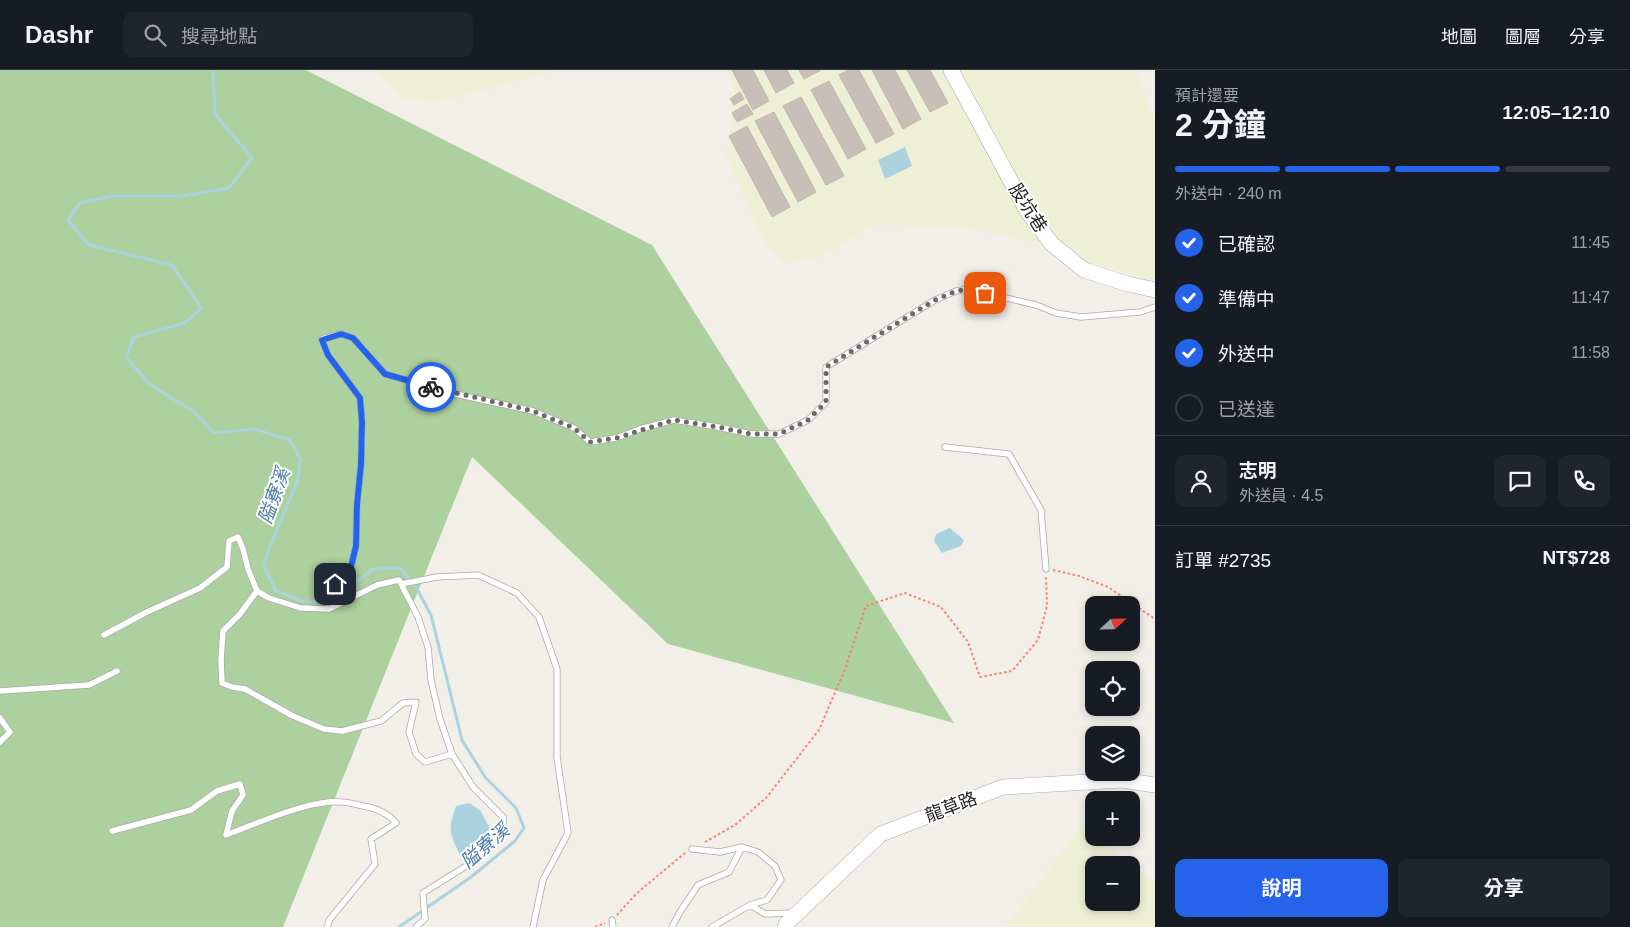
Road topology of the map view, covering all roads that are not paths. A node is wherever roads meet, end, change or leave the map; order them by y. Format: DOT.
graph roads {
  1 [pos="951,70"];
  2 [pos="1155,290"];
  3 [pos="1155,307"];
  4 [pos="945,447"];
  5 [pos="1046,569"];
  6 [pos="402,584"];
  7 [pos="257,591"];
  8 [pos="353,598"];
  9 [pos="104,635"];
  10 [pos="118,671"];
  11 [pos="0,691"];
  12 [pos="0,718"];
  13 [pos="0,742"];
  14 [pos="452,754"];
  15 [pos="1155,786"];
  16 [pos="112,832"];
  17 [pos="742,847"];
  18 [pos="692,849"];
  19 [pos="750,905"];
  20 [pos="790,921"];
  21 [pos="327,927"];
  22 [pos="416,927"];
  23 [pos="533,927"];
  24 [pos="672,927"];
  25 [pos="712,927"];
  1 -- 2 [label="street, 股坑巷"];
  3 -- 8 [label="lane"];
  4 -- 5 [label="lane"];
  6 -- 8 [label="lane"];
  6 -- 14 [label="lane"];
  6 -- 23 [label="lane"];
  7 -- 8 [label="lane"];
  7 -- 9 [label="lane"];
  7 -- 14 [label="lane"];
  10 -- 11 [label="lane"];
  12 -- 13 [label="lane"];
  14 -- 22 [label="lane"];
  15 -- 20 [label="street, 龍草路"];
  16 -- 21 [label="lane"];
  17 -- 18 [label="lane"];
  17 -- 19 [label="lane"];
  17 -- 24 [label="lane"];
  19 -- 20 [label="lane"];
  19 -- 25 [label="lane"];
}
